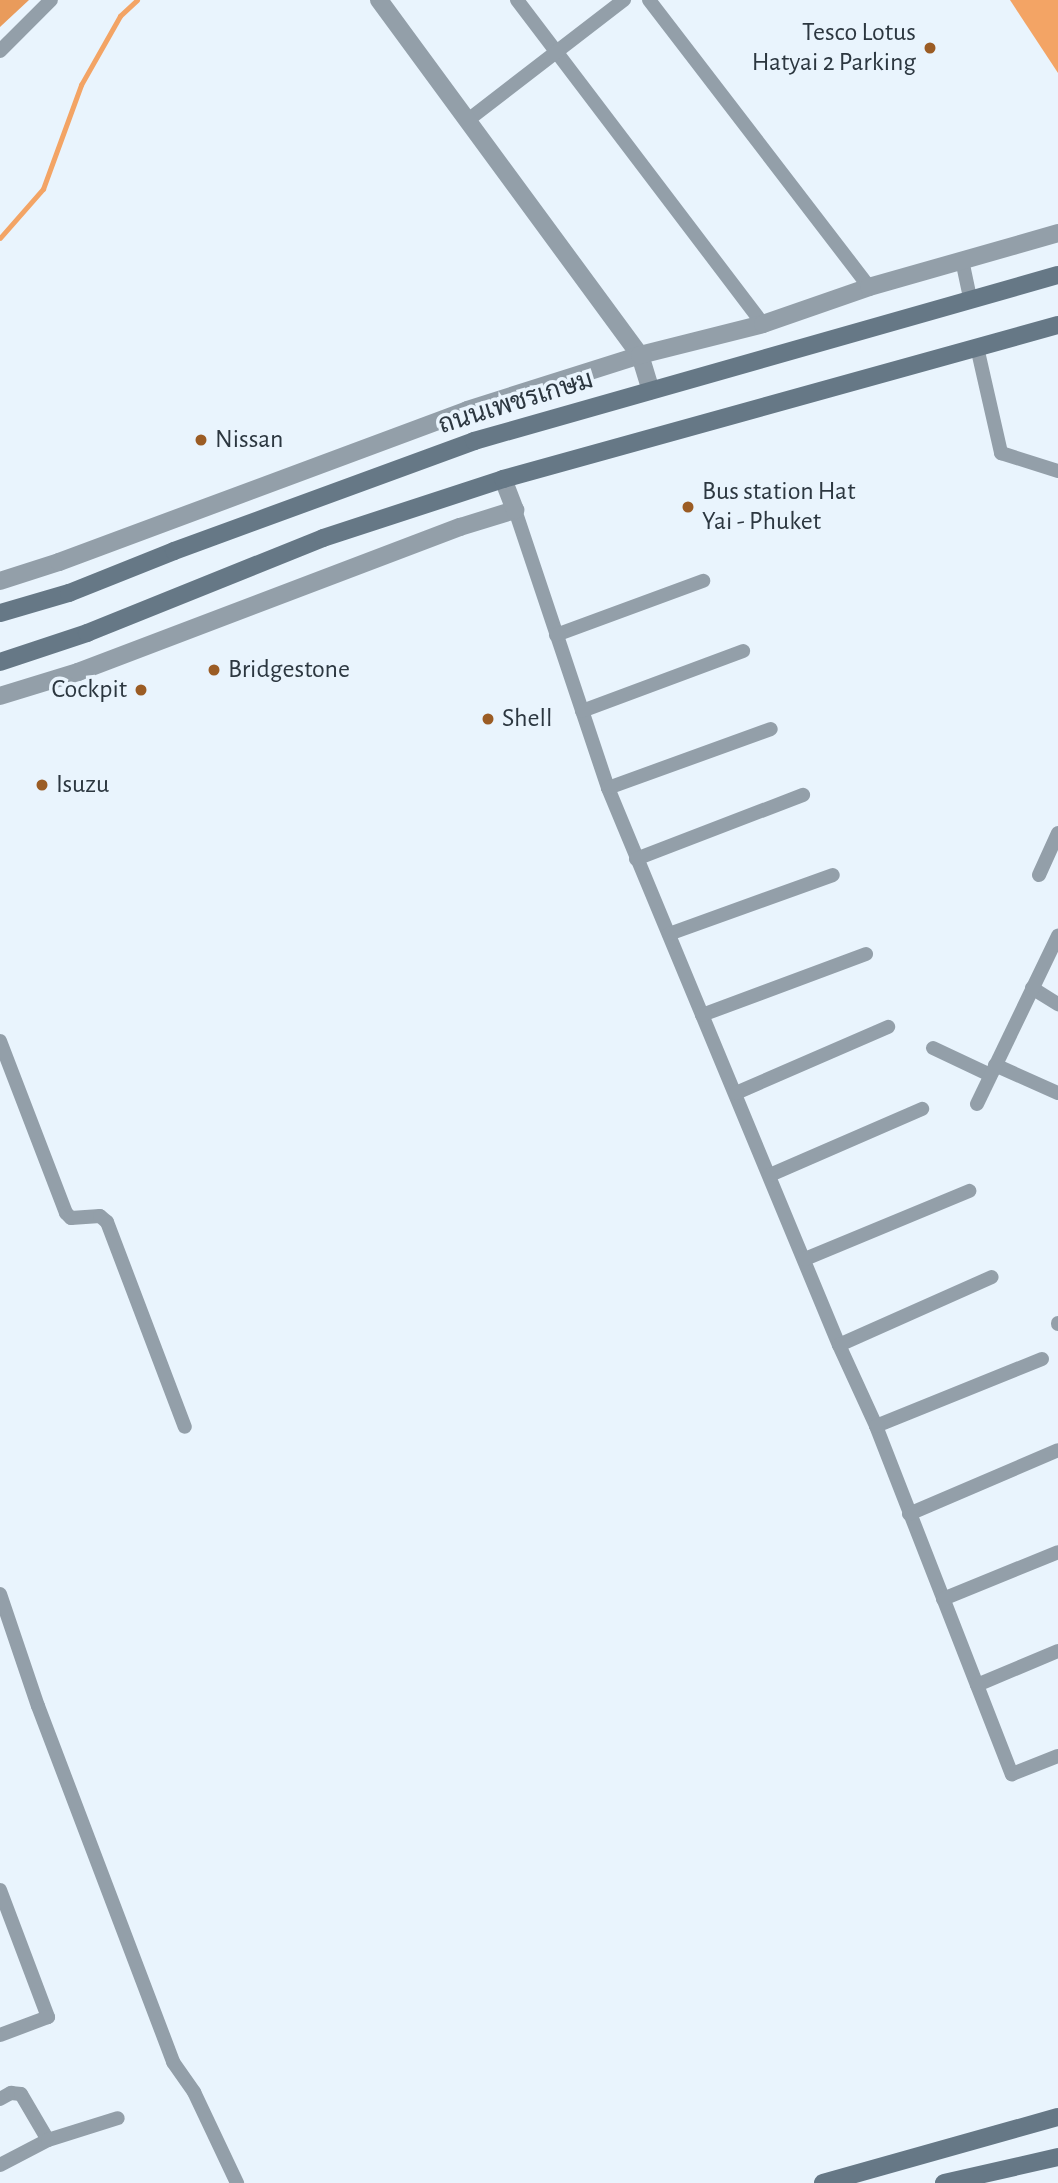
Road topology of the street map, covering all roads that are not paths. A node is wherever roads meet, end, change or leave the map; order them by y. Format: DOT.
graph roads {
  1 [pos="51,0"];
  2 [pos="379,0"];
  3 [pos="517,0"];
  4 [pos="624,0"];
  5 [pos="649,0"];
  6 [pos="0,51"];
  7 [pos="556,51"];
  8 [pos="468,120"];
  9 [pos="1058,233"];
  10 [pos="962,260"];
  11 [pos="1058,275"];
  12 [pos="869,287"];
  13 [pos="970,299"];
  14 [pos="763,324"];
  15 [pos="1058,325"];
  16 [pos="977,347"];
  17 [pos="640,355"];
  18 [pos="651,390"];
  19 [pos="1058,471"];
  20 [pos="503,480"];
  21 [pos="516,510"];
  22 [pos="0,581"];
  23 [pos="703,581"];
  24 [pos="0,613"];
  25 [pos="556,635"];
  26 [pos="743,651"];
  27 [pos="0,662"];
  28 [pos="0,696"];
  29 [pos="582,711"];
  30 [pos="771,729"];
  31 [pos="608,788"];
  32 [pos="803,795"];
  33 [pos="1058,833"];
  34 [pos="636,859"];
  35 [pos="833,875"];
  36 [pos="1039,875"];
  37 [pos="669,934"];
  38 [pos="1058,936"];
  39 [pos="866,954"];
  40 [pos="1032,988"];
  41 [pos="1058,1004"];
  42 [pos="702,1015"];
  43 [pos="888,1027"];
  44 [pos="0,1041"];
  45 [pos="933,1048"];
  46 [pos="992,1070"];
  47 [pos="736,1093"];
  48 [pos="1058,1093"];
  49 [pos="977,1104"];
  50 [pos="922,1109"];
  51 [pos="770,1175"];
  52 [pos="970,1191"];
  53 [pos="805,1259"];
  54 [pos="992,1277"];
  55 [pos="839,1345"];
  56 [pos="1042,1359"];
  57 [pos="876,1426"];
  58 [pos="185,1427"];
  59 [pos="1058,1450"];
  60 [pos="909,1514"];
  61 [pos="1058,1552"];
  62 [pos="0,1594"];
  63 [pos="943,1599"];
  64 [pos="1058,1651"];
  65 [pos="977,1685"];
  66 [pos="1058,1756"];
  67 [pos="0,1890"];
  68 [pos="5,1918"];
  69 [pos="0,2035"];
  70 [pos="0,2099"];
  71 [pos="118,2118"];
  72 [pos="1058,2118"];
  73 [pos="48,2140"];
  74 [pos="1058,2157"];
  75 [pos="0,2165"];
  76 [pos="237,2183"];
  77 [pos="823,2183"];
  78 [pos="944,2183"];
  1 -- 6 [label="street"];
  2 -- 8 [label="street"];
  3 -- 7 [label="street"];
  4 -- 7 [label="street"];
  5 -- 12 [label="street"];
  7 -- 8 [label="street"];
  7 -- 14 [label="street"];
  8 -- 17 [label="street"];
  9 -- 10 [label="street"];
  10 -- 12 [label="street"];
  10 -- 13 [label="street"];
  11 -- 13 [label="main road, ถนนเพชรเกษม"];
  12 -- 14 [label="street"];
  13 -- 18 [label="main road, ถนนเพชรเกษม"];
  14 -- 17 [label="street"];
  15 -- 16 [label="main road"];
  16 -- 19 [label="street"];
  16 -- 20 [label="main road"];
  17 -- 18 [label="street"];
  17 -- 22 [label="street"];
  18 -- 24 [label="main road, ถนนเพชรเกษม"];
  20 -- 21 [label="street"];
  20 -- 27 [label="main road"];
  21 -- 25 [label="street"];
  21 -- 28 [label="street"];
  23 -- 25 [label="street"];
  25 -- 29 [label="street"];
  26 -- 29 [label="street"];
  29 -- 31 [label="street"];
  30 -- 31 [label="street"];
  31 -- 34 [label="street"];
  32 -- 34 [label="street"];
  33 -- 36 [label="street"];
  34 -- 37 [label="street"];
  35 -- 37 [label="street"];
  37 -- 42 [label="street"];
  38 -- 40 [label="street"];
  39 -- 42 [label="street"];
  40 -- 41 [label="street"];
  40 -- 46 [label="street"];
  42 -- 47 [label="street"];
  43 -- 47 [label="street"];
  44 -- 58 [label="street"];
  45 -- 46 [label="street"];
  46 -- 48 [label="street"];
  46 -- 49 [label="street"];
  47 -- 51 [label="street"];
  50 -- 51 [label="street"];
  51 -- 53 [label="street"];
  52 -- 53 [label="street"];
  53 -- 55 [label="street"];
  54 -- 55 [label="street"];
  55 -- 57 [label="street"];
  56 -- 57 [label="street"];
  57 -- 60 [label="street"];
  59 -- 60 [label="street"];
  60 -- 63 [label="street"];
  61 -- 63 [label="street"];
  62 -- 76 [label="street"];
  63 -- 65 [label="street"];
  64 -- 65 [label="street"];
  65 -- 66 [label="street"];
  67 -- 68 [label="street"];
  68 -- 69 [label="street"];
  70 -- 73 [label="street"];
  71 -- 73 [label="street"];
  72 -- 77 [label="main road"];
  73 -- 75 [label="street"];
  74 -- 78 [label="main road"];
}
